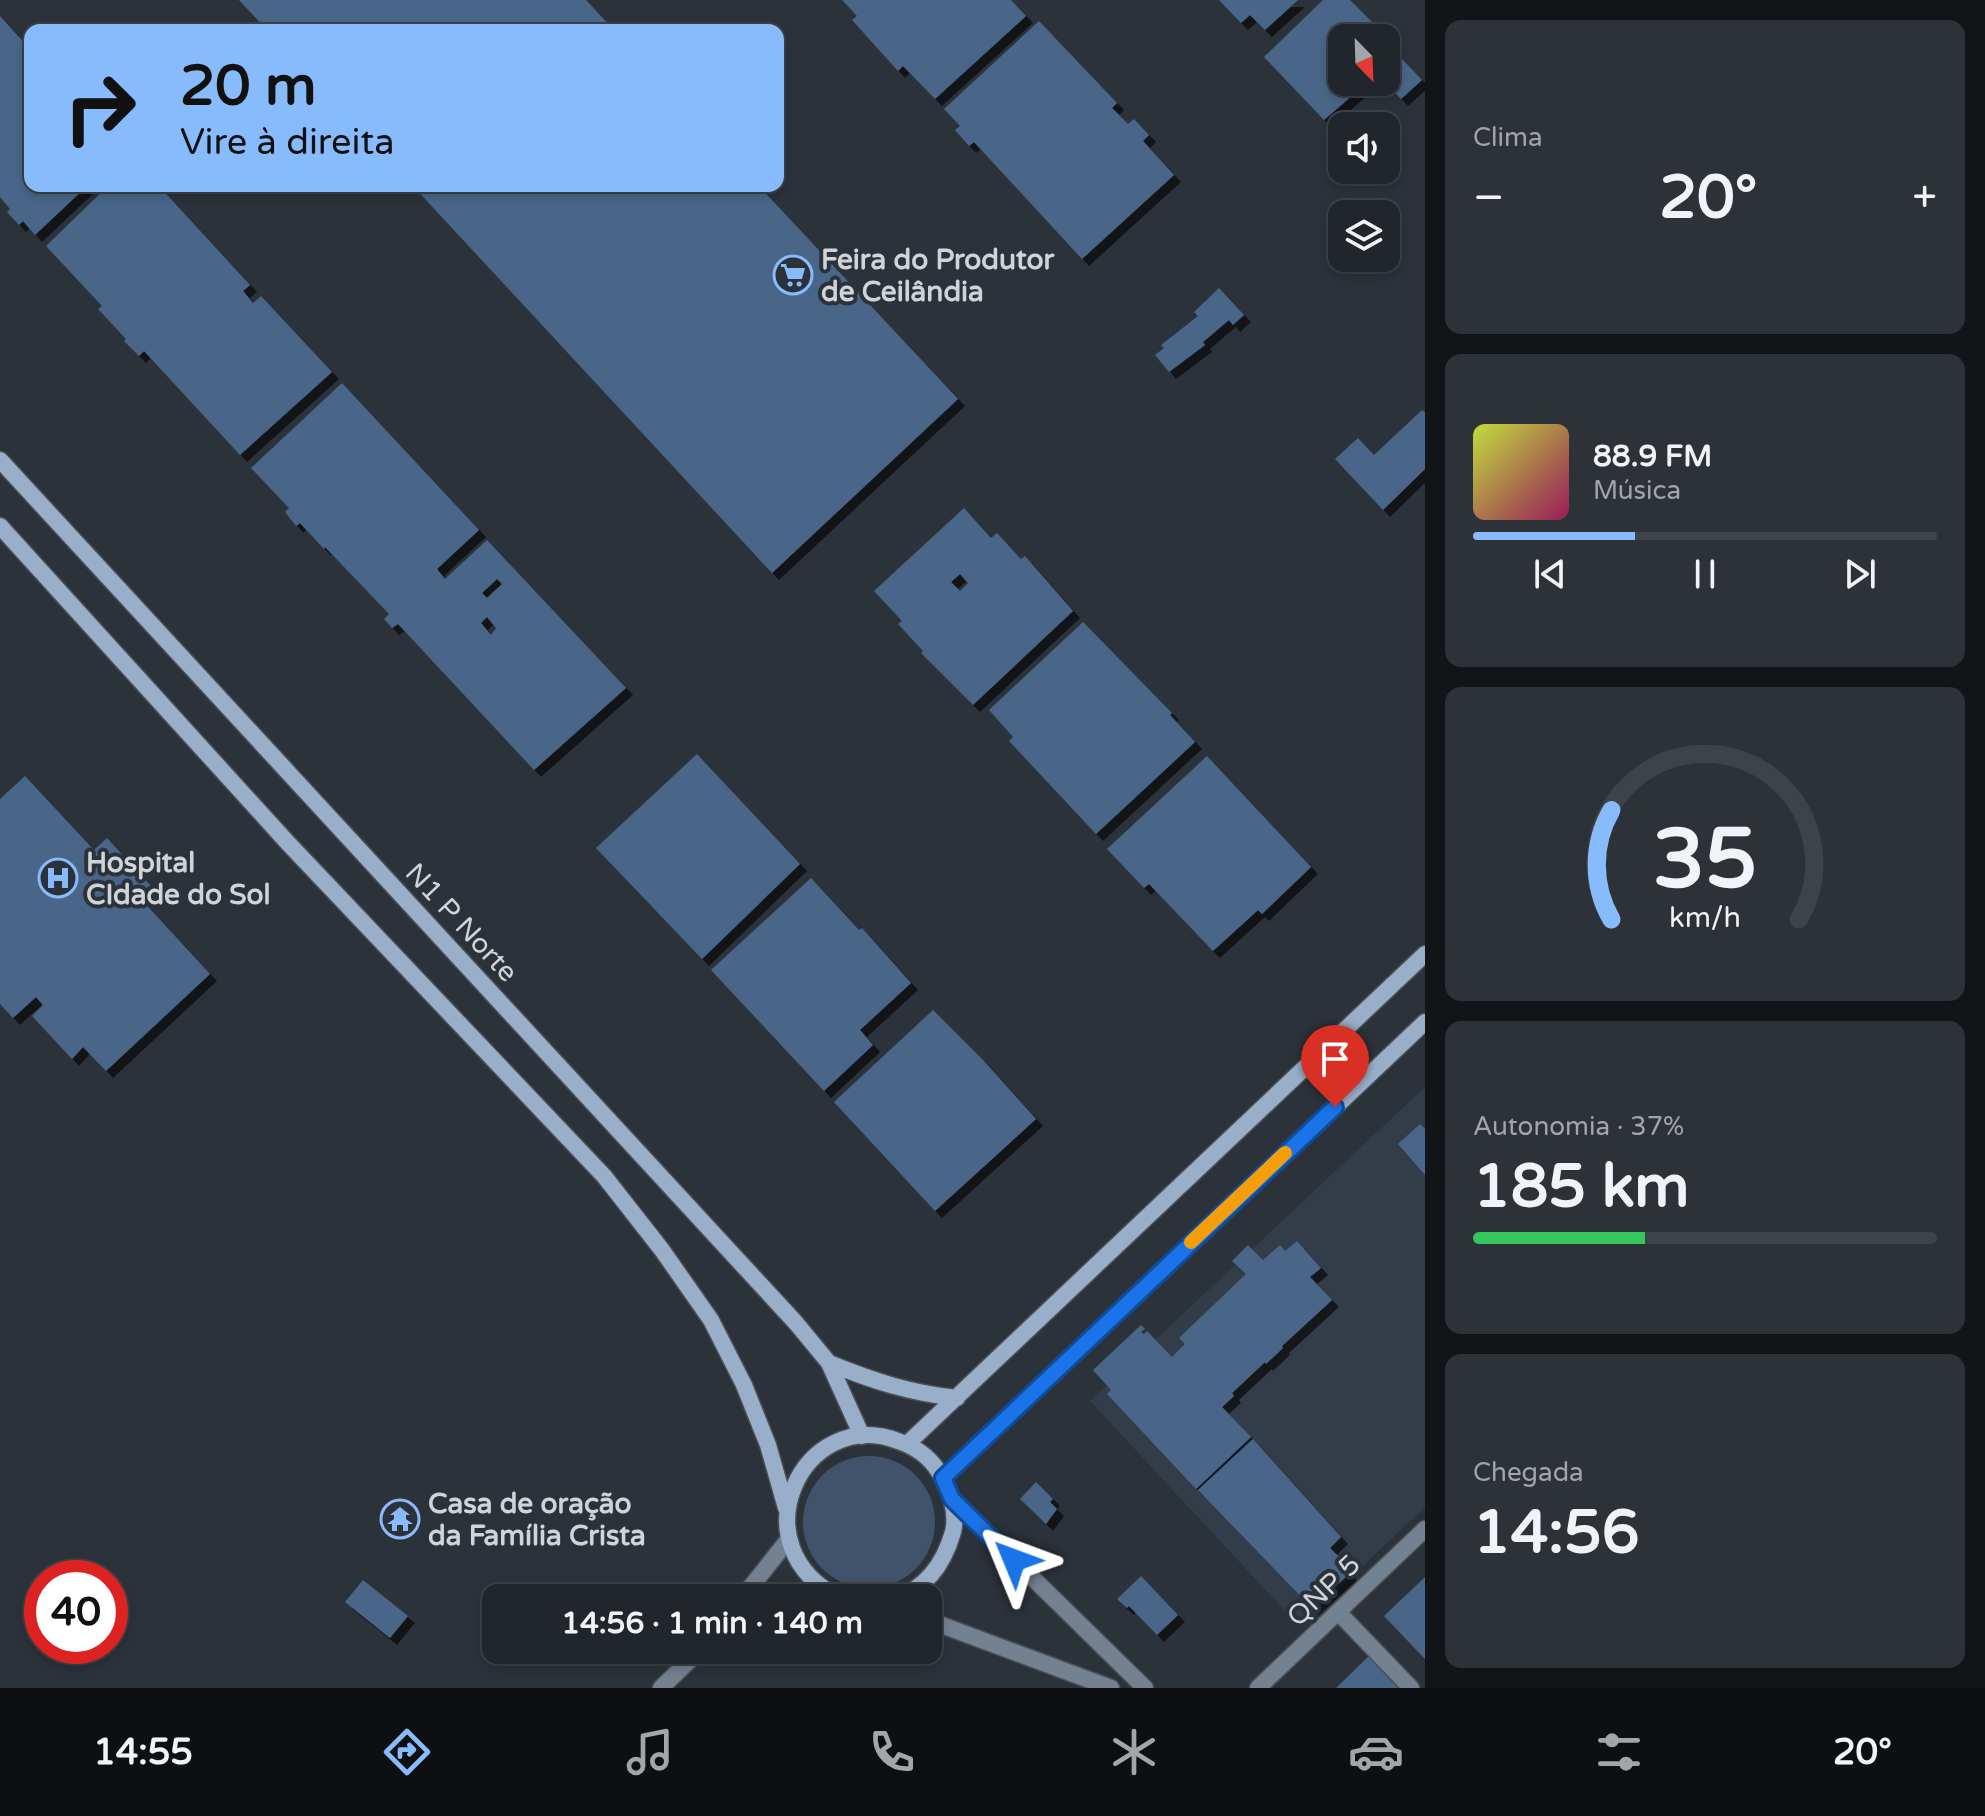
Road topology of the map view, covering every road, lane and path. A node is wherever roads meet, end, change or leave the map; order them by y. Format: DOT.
graph roads {
  1 [pos="0,460"];
  2 [pos="0,526"];
  3 [pos="1425,954"];
  4 [pos="1425,1022"];
  5 [pos="829,1363"];
  6 [pos="957,1398"];
  7 [pos="862,1436"];
  8 [pos="907,1444"];
  9 [pos="943,1478"];
  10 [pos="952,1499"];
  11 [pos="786,1508"];
  12 [pos="1425,1529"];
  13 [pos="788,1540"];
  14 [pos="753,1584"];
  15 [pos="818,1584"];
  16 [pos="922,1584"];
  17 [pos="1338,1612"];
  18 [pos="942,1625"];
  19 [pos="686,1664"];
  20 [pos="661,1688"];
  21 [pos="1111,1688"];
  22 [pos="1145,1688"];
  23 [pos="1258,1688"];
  24 [pos="1411,1688"];
  1 -- 5 [label="main road, N1 P Norte"];
  2 -- 11 [label="main road"];
  3 -- 6 [label="main road"];
  4 -- 9 [label="main road"];
  5 -- 6 [label="main road"];
  5 -- 7 [label="main road, N1 P Norte"];
  6 -- 8 [label="main road"];
  7 -- 8 [label="main road"];
  7 -- 11 [label="main road"];
  8 -- 9 [label="main road"];
  9 -- 10 [label="main road"];
  10 -- 16 [label="main road"];
  10 -- 22 [label="street"];
  11 -- 13 [label="main road"];
  12 -- 17 [label="street, QNP 5"];
  13 -- 14 [label="street"];
  13 -- 15 [label="main road"];
  17 -- 23 [label="street, QNP 5"];
  17 -- 24 [label="street"];
  18 -- 21 [label="street"];
  19 -- 20 [label="street"];
}
